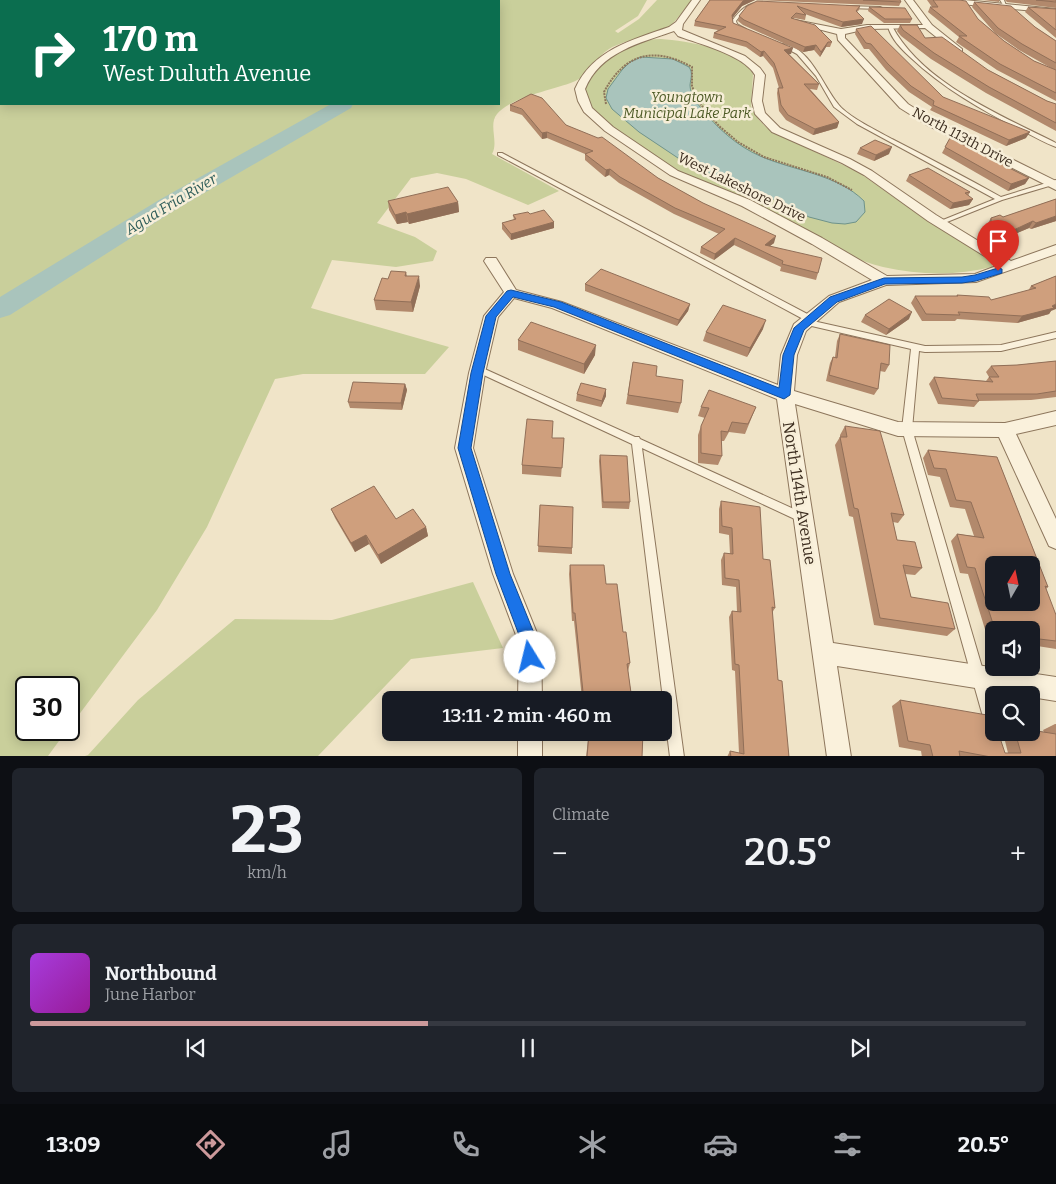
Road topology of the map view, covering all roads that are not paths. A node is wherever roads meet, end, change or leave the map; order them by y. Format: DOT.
graph roads {
  1 [pos="696,0"];
  2 [pos="940,0"];
  3 [pos="769,3"];
  4 [pos="1007,5"];
  5 [pos="910,6"];
  6 [pos="844,7"];
  7 [pos="888,8"];
  8 [pos="1056,10"];
  9 [pos="1022,18"];
  10 [pos="795,22"];
  11 [pos="679,24"];
  12 [pos="890,27"];
  13 [pos="929,27"];
  14 [pos="749,32"];
  15 [pos="842,32"];
  16 [pos="775,41"];
  17 [pos="970,58"];
  18 [pos="1056,145"];
  19 [pos="500,154"];
  20 [pos="1054,184"];
  21 [pos="1000,199"];
  22 [pos="940,223"];
  23 [pos="1056,249"];
  24 [pos="491,261"];
  25 [pos="1010,266"];
  26 [pos="884,281"];
  27 [pos="511,293"];
  28 [pos="808,320"];
  29 [pos="1056,335"];
  30 [pos="915,347"];
  31 [pos="478,369"];
  32 [pos="784,395"];
  33 [pos="1056,418"];
  34 [pos="907,429"];
  35 [pos="1005,430"];
  36 [pos="636,440"];
  37 [pos="803,518"];
  38 [pos="1056,540"];
  39 [pos="825,653"];
  40 [pos="979,677"];
  41 [pos="1056,689"];
  42 [pos="530,691"];
  43 [pos="985,699"];
  44 [pos="530,741"];
  45 [pos="530,756"];
  46 [pos="677,756"];
  47 [pos="839,756"];
  1 -- 11 [label="street"];
  2 -- 4 [label="street"];
  3 -- 14 [label="lane"];
  4 -- 8 [label="street"];
  4 -- 9 [label="street"];
  5 -- 13 [label="street"];
  6 -- 7 [label="lane"];
  10 -- 15 [label="street"];
  11 -- 22 [label="street"];
  11 -- 26 [label="street, West Lakeshore Drive"];
  12 -- 13 [label="street"];
  12 -- 15 [label="street"];
  12 -- 18 [label="lane"];
  13 -- 17 [label="street"];
  15 -- 20 [label="street, North 113th Drive"];
  16 -- 21 [label="lane"];
  19 -- 28 [label="lane"];
  20 -- 21 [label="lane"];
  21 -- 22 [label="lane"];
  22 -- 25 [label="street"];
  23 -- 25 [label="street"];
  24 -- 27 [label="street"];
  25 -- 26 [label="street"];
  26 -- 28 [label="street, North 114th Avenue"];
  27 -- 31 [label="street"];
  27 -- 32 [label="street"];
  28 -- 30 [label="lane"];
  28 -- 32 [label="street, North 114th Avenue"];
  29 -- 30 [label="lane"];
  30 -- 34 [label="lane"];
  31 -- 36 [label="lane"];
  31 -- 42 [label="street"];
  32 -- 34 [label="street"];
  32 -- 37 [label="street, North 114th Avenue"];
  33 -- 35 [label="street"];
  34 -- 35 [label="street"];
  34 -- 40 [label="lane"];
  35 -- 38 [label="street"];
  36 -- 37 [label="lane"];
  36 -- 46 [label="lane"];
  37 -- 39 [label="street, North 114th Avenue"];
  39 -- 40 [label="street"];
  39 -- 47 [label="street, North 114th Avenue"];
  40 -- 41 [label="street"];
  40 -- 43 [label="lane"];
  44 -- 45 [label="street"];
}
